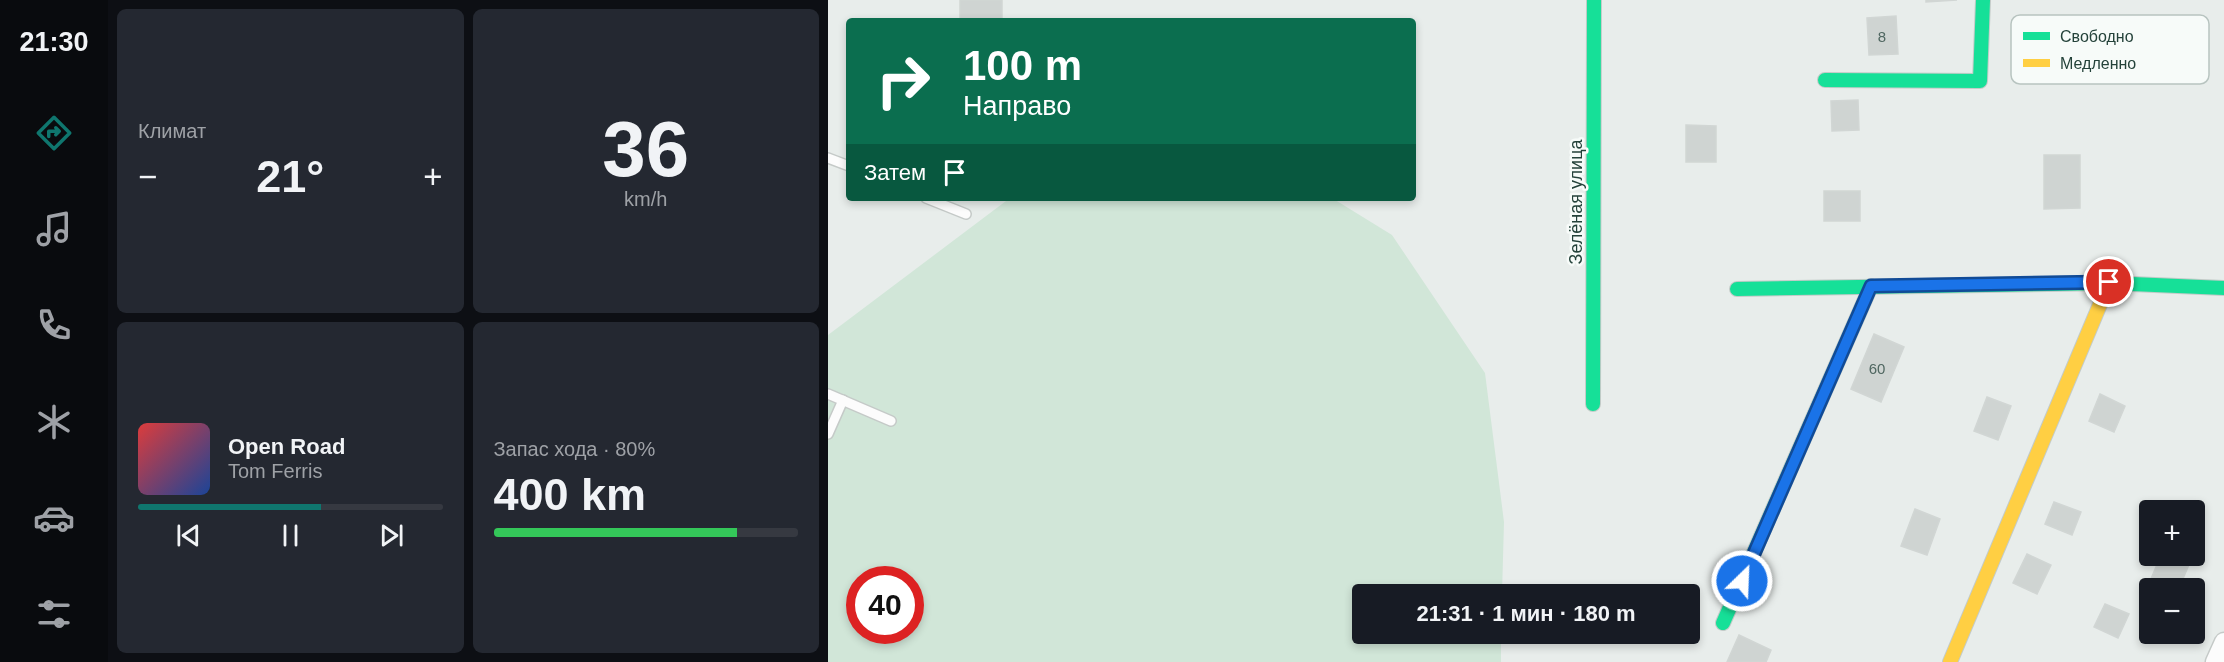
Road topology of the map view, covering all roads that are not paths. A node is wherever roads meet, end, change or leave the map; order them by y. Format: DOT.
graph roads {
  1 [pos="1594,0"];
  2 [pos="1983,0"];
  3 [pos="1825,80"];
  4 [pos="828,158"];
  5 [pos="846,165"];
  6 [pos="934,201"];
  7 [pos="966,214"];
  8 [pos="2109,282"];
  9 [pos="1871,286"];
  10 [pos="2224,288"];
  11 [pos="1737,289"];
  12 [pos="828,394"];
  13 [pos="843,400"];
  14 [pos="1593,404"];
  15 [pos="891,421"];
  16 [pos="828,434"];
  17 [pos="1724,623"];
  18 [pos="2224,642"];
  19 [pos="1950,662"];
  20 [pos="2215,662"];
  1 -- 14 [label="street, Зелёная улица"];
  2 -- 3 [label="street"];
  4 -- 5 [label="lane"];
  6 -- 7 [label="lane"];
  8 -- 9 [label="street"];
  8 -- 10 [label="street"];
  8 -- 19 [label="street"];
  9 -- 11 [label="street"];
  9 -- 17 [label="street"];
  12 -- 13 [label="lane"];
  13 -- 15 [label="lane"];
  13 -- 16 [label="lane"];
  18 -- 20 [label="street"];
}
